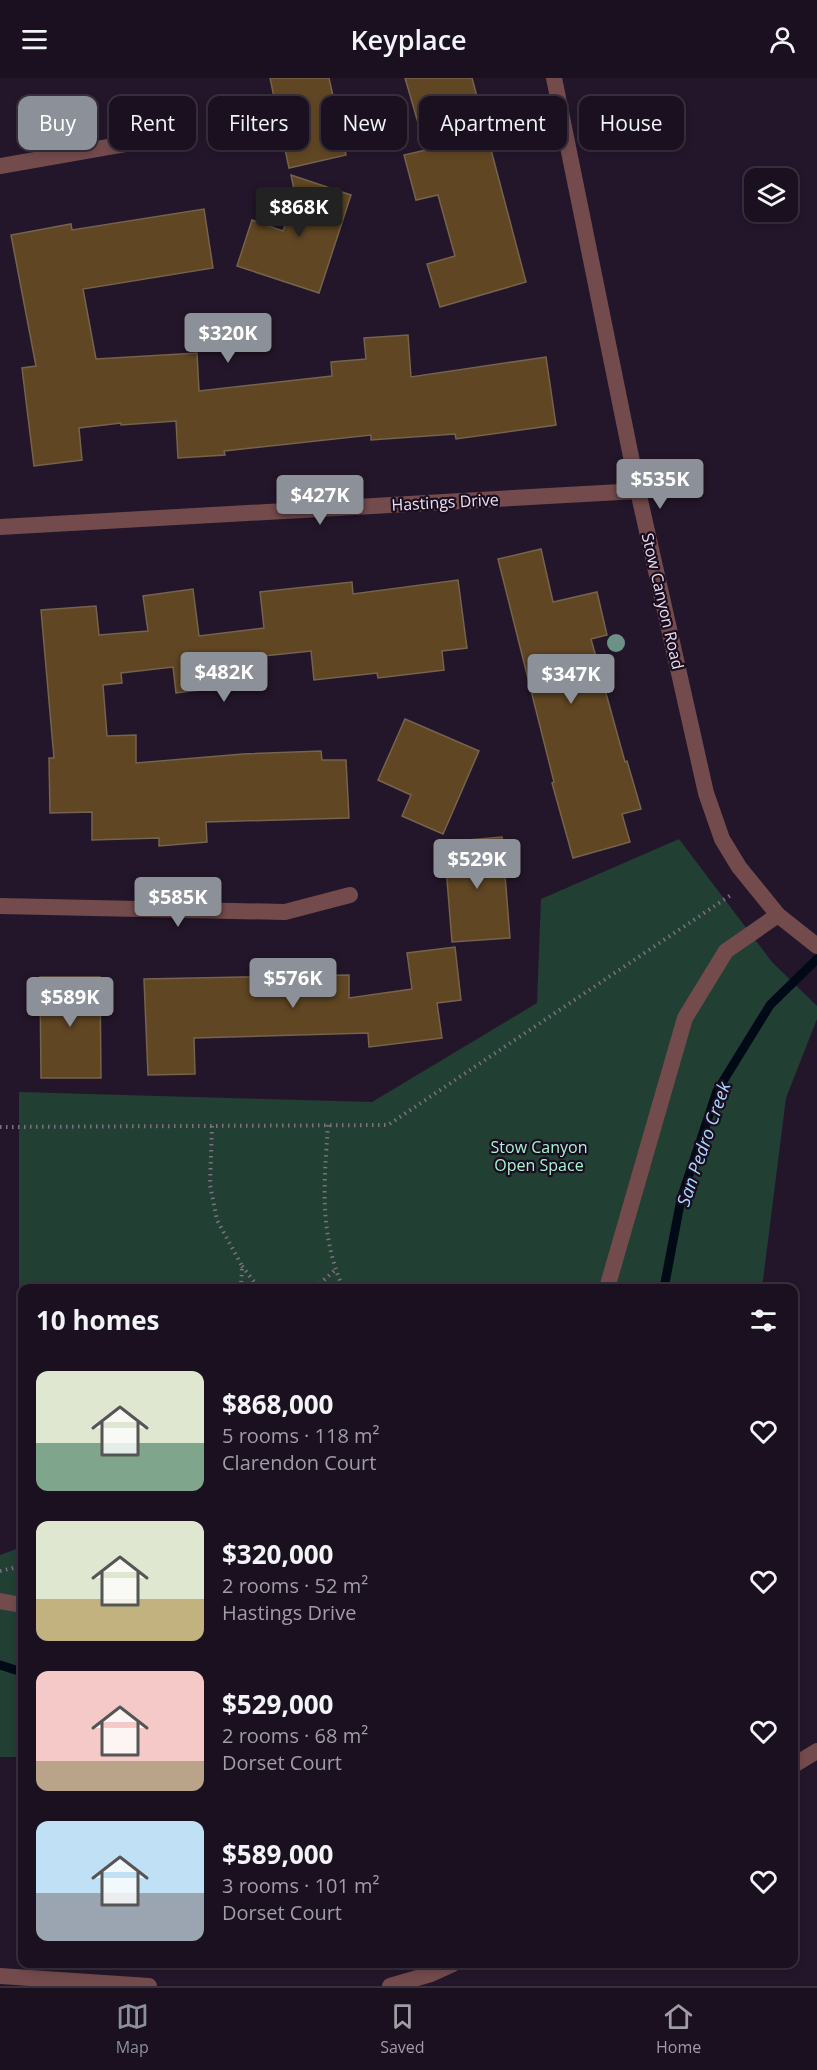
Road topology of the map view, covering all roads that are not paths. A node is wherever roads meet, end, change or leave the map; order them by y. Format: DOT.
graph roads {
  1 [pos="554,78"];
  2 [pos="109,147"];
  3 [pos="0,166"];
  4 [pos="638,491"];
  5 [pos="0,527"];
  6 [pos="350,895"];
  7 [pos="0,906"];
  8 [pos="778,915"];
  9 [pos="817,946"];
  10 [pos="609,1284"];
  11 [pos="0,1601"];
  12 [pos="18,1604"];
  13 [pos="817,1751"];
  14 [pos="798,1763"];
  15 [pos="444,1968"];
  16 [pos="0,1976"];
  17 [pos="149,1986"];
  18 [pos="390,1986"];
  1 -- 4 [label="street, Stow Canyon Road"];
  2 -- 3 [label="street"];
  4 -- 5 [label="street, Hastings Drive"];
  4 -- 8 [label="street, Stow Canyon Road"];
  6 -- 7 [label="street"];
  8 -- 9 [label="street, Stow Canyon Road"];
  8 -- 10 [label="street"];
  11 -- 12 [label="street"];
  13 -- 14 [label="street"];
  15 -- 18 [label="street"];
  16 -- 17 [label="street"];
}
